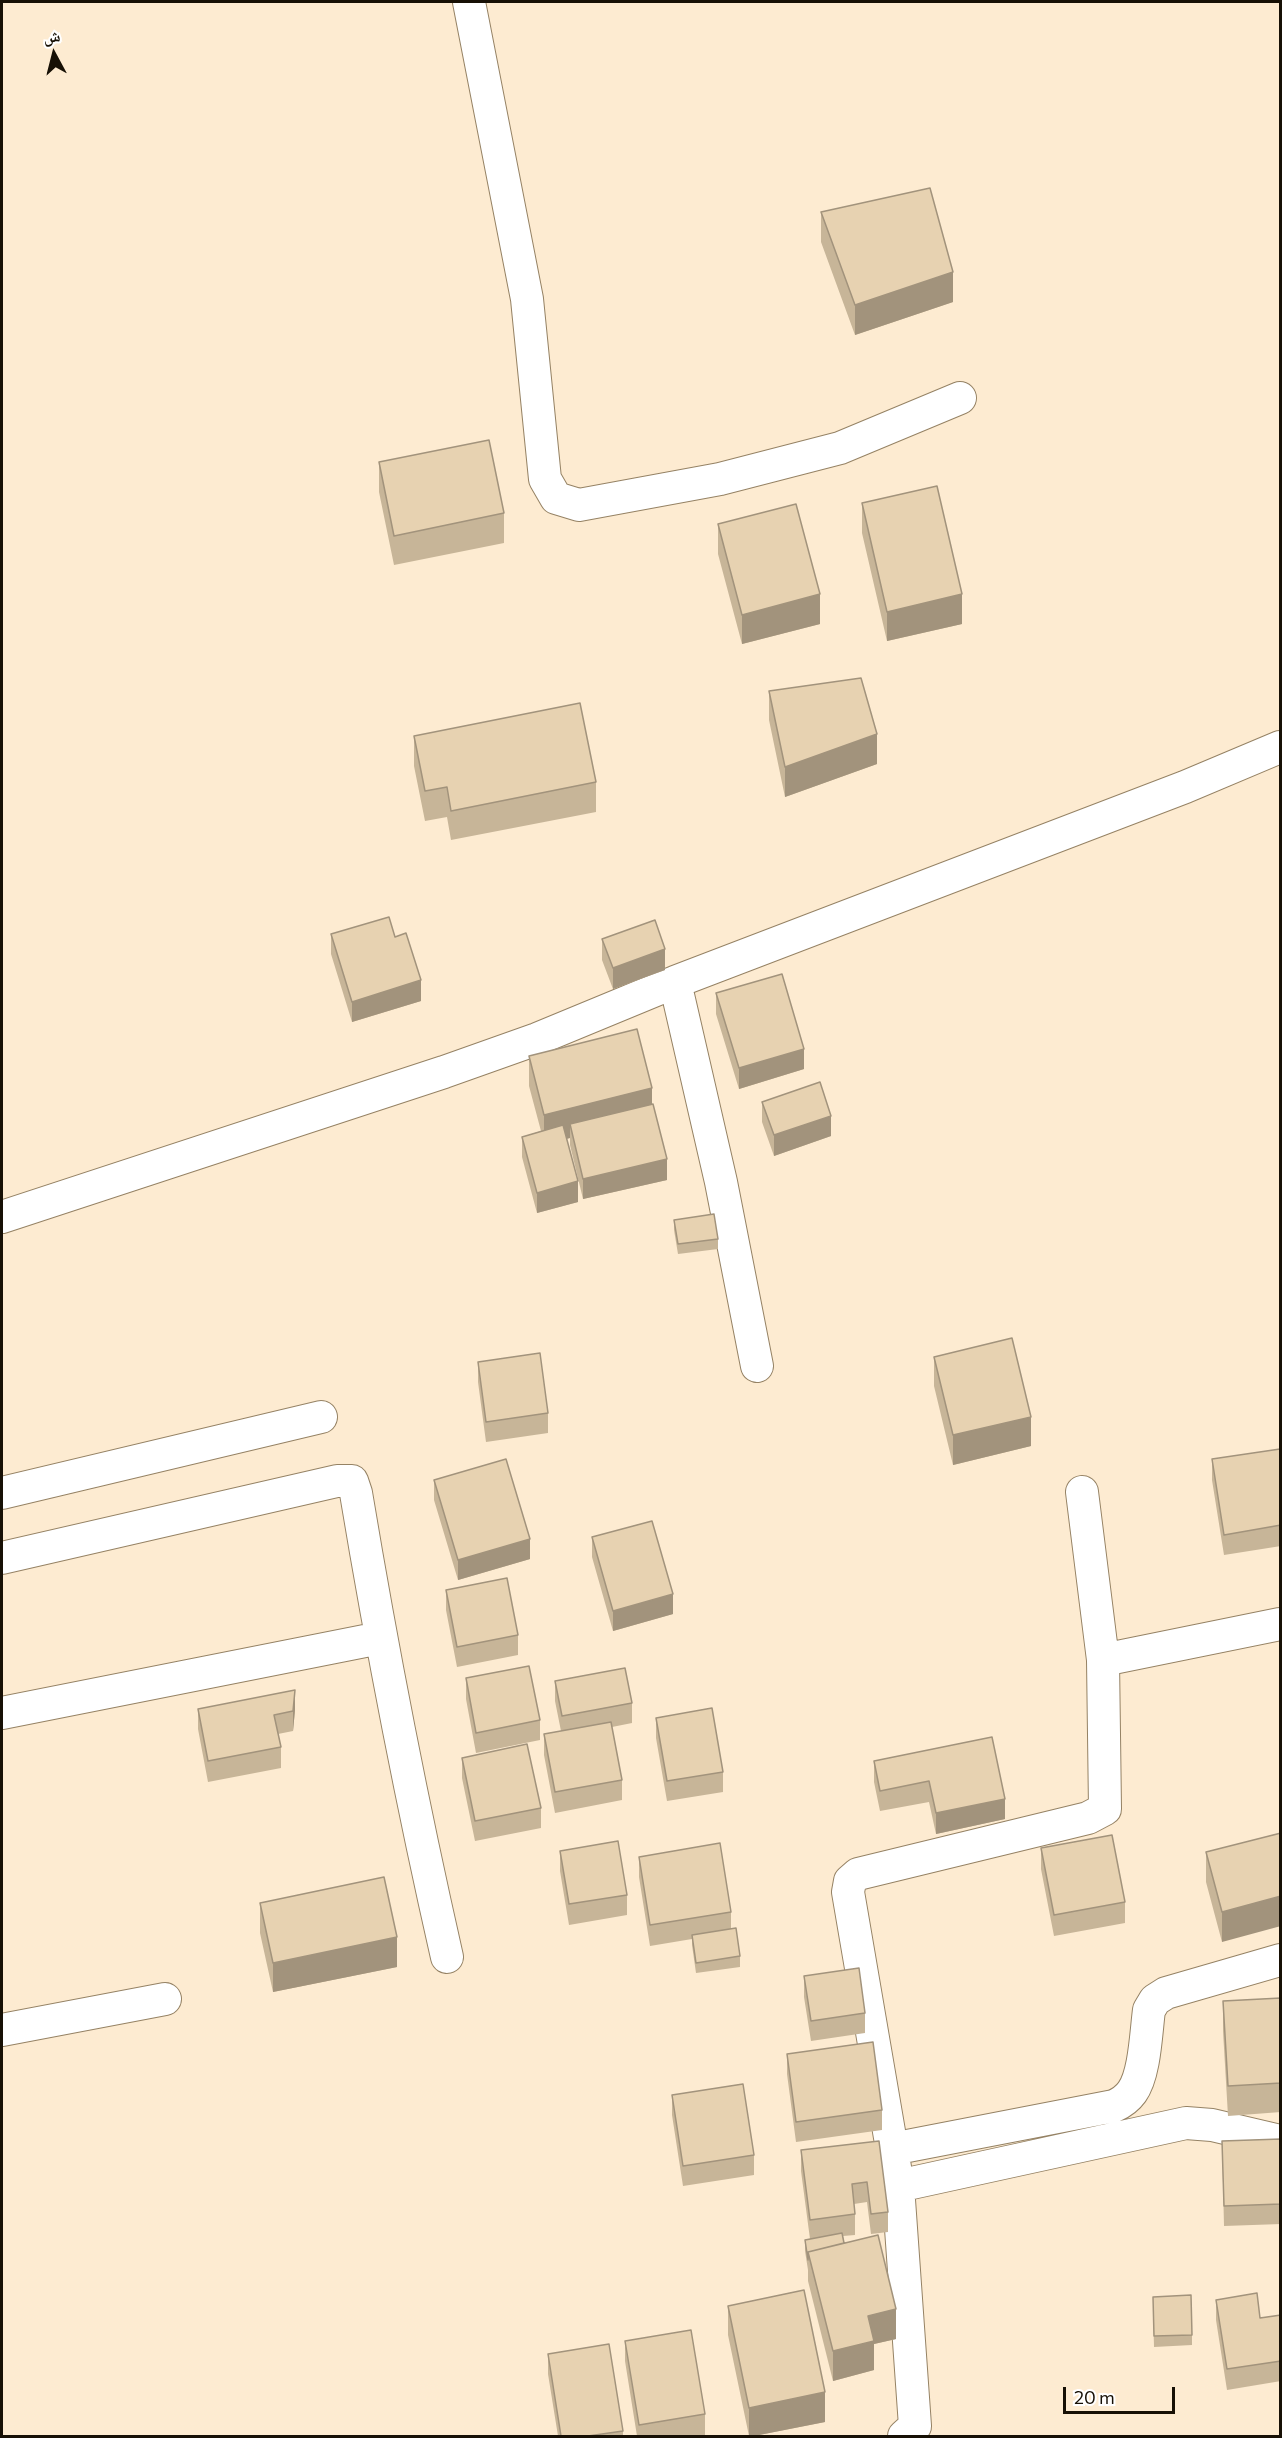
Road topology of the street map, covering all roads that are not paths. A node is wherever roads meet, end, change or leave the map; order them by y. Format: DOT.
graph roads {
  1 [pos="469,2"];
  2 [pos="960,398"];
  3 [pos="1281,747"];
  4 [pos="675,982"];
  5 [pos="2,1217"];
  6 [pos="757,1366"];
  7 [pos="321,1417"];
  8 [pos="2,1492"];
  9 [pos="1082,1492"];
  10 [pos="2,1558"];
  11 [pos="1281,1624"];
  12 [pos="380,1638"];
  13 [pos="1103,1660"];
  14 [pos="2,1713"];
  15 [pos="447,1957"];
  16 [pos="1281,1960"];
  17 [pos="165,2000"];
  18 [pos="2,2030"];
  19 [pos="1281,2141"];
  20 [pos="892,2149"];
  21 [pos="898,2186"];
  22 [pos="904,2436"];
  1 -- 2 [label="street"];
  3 -- 4 [label="street"];
  4 -- 5 [label="street"];
  4 -- 6 [label="street"];
  7 -- 8 [label="street"];
  9 -- 13 [label="street"];
  10 -- 12 [label="street"];
  11 -- 13 [label="street"];
  12 -- 14 [label="street"];
  12 -- 15 [label="street"];
  13 -- 20 [label="street"];
  16 -- 20 [label="street"];
  17 -- 18 [label="street"];
  19 -- 21 [label="street"];
  20 -- 21 [label="street"];
  21 -- 22 [label="street"];
}
